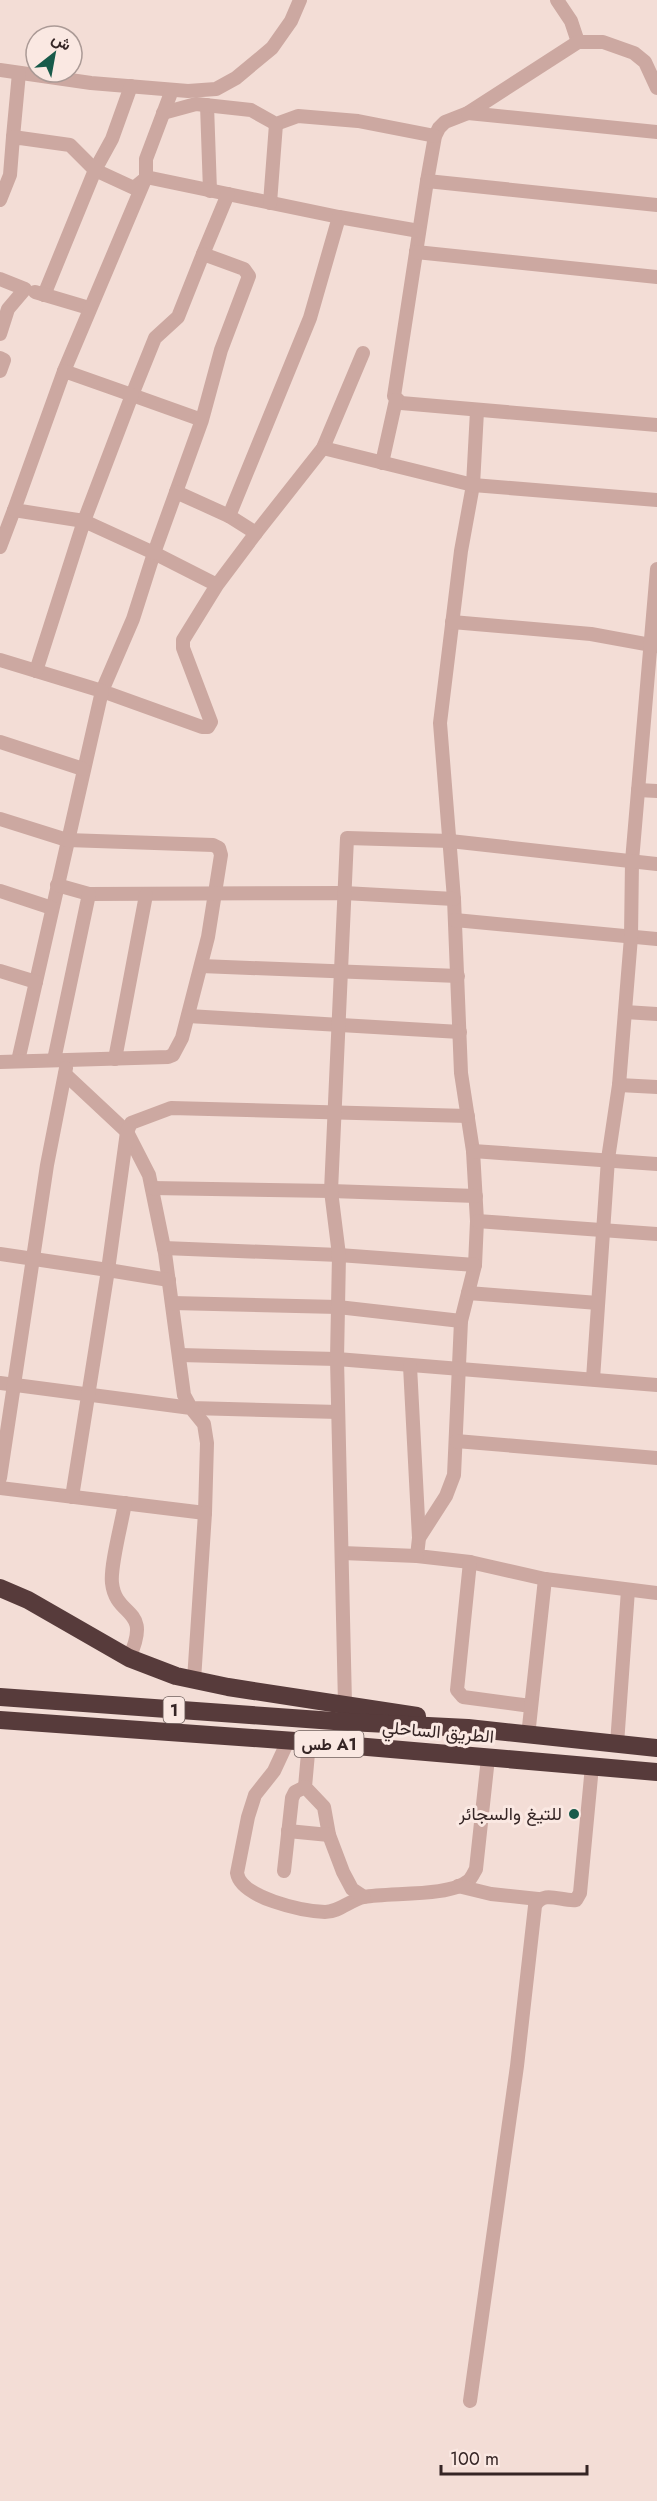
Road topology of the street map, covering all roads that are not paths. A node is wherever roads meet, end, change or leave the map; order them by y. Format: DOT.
graph roads {
  1 [pos="300,0"];
  2 [pos="557,0"];
  3 [pos="578,42"];
  4 [pos="0,70"];
  5 [pos="20,73"];
  6 [pos="131,86"];
  7 [pos="657,88"];
  8 [pos="172,90"];
  9 [pos="207,105"];
  10 [pos="163,113"];
  11 [pos="468,114"];
  12 [pos="276,124"];
  13 [pos="657,132"];
  14 [pos="13,136"];
  15 [pos="435,136"];
  16 [pos="95,170"];
  17 [pos="147,177"];
  18 [pos="427,181"];
  19 [pos="210,190"];
  20 [pos="228,194"];
  21 [pos="0,200"];
  22 [pos="270,203"];
  23 [pos="657,205"];
  24 [pos="339,217"];
  25 [pos="419,231"];
  26 [pos="416,252"];
  27 [pos="203,254"];
  28 [pos="657,277"];
  29 [pos="0,279"];
  30 [pos="25,289"];
  31 [pos="44,295"];
  32 [pos="89,308"];
  33 [pos="0,334"];
  34 [pos="363,353"];
  35 [pos="0,358"];
  36 [pos="0,371"];
  37 [pos="64,371"];
  38 [pos="132,395"];
  39 [pos="396,400"];
  40 [pos="477,411"];
  41 [pos="202,420"];
  42 [pos="657,425"];
  43 [pos="323,448"];
  44 [pos="382,463"];
  45 [pos="473,485"];
  46 [pos="176,492"];
  47 [pos="657,500"];
  48 [pos="14,510"];
  49 [pos="229,516"];
  50 [pos="84,521"];
  51 [pos="256,533"];
  52 [pos="0,547"];
  53 [pos="154,553"];
  54 [pos="657,569"];
  55 [pos="657,575"];
  56 [pos="217,585"];
  57 [pos="452,622"];
  58 [pos="654,646"];
  59 [pos="0,660"];
  60 [pos="36,671"];
  61 [pos="102,691"];
  62 [pos="650,717"];
  63 [pos="0,742"];
  64 [pos="83,769"];
  65 [pos="638,790"];
  66 [pos="657,791"];
  67 [pos="0,819"];
  68 [pos="67,840"];
  69 [pos="450,841"];
  70 [pos="632,861"];
  71 [pos="657,864"];
  72 [pos="57,885"];
  73 [pos="0,891"];
  74 [pos="215,893"];
  75 [pos="344,893"];
  76 [pos="89,894"];
  77 [pos="146,895"];
  78 [pos="454,899"];
  79 [pos="52,908"];
  80 [pos="455,920"];
  81 [pos="631,937"];
  82 [pos="657,939"];
  83 [pos="201,966"];
  84 [pos="0,971"];
  85 [pos="340,972"];
  86 [pos="458,976"];
  87 [pos="36,982"];
  88 [pos="625,1012"];
  89 [pos="657,1014"];
  90 [pos="188,1016"];
  91 [pos="338,1025"];
  92 [pos="460,1032"];
  93 [pos="115,1059"];
  94 [pos="18,1061"];
  95 [pos="0,1062"];
  96 [pos="62,1065"];
  97 [pos="619,1085"];
  98 [pos="657,1087"];
  99 [pos="335,1114"];
  100 [pos="468,1116"];
  101 [pos="127,1132"];
  102 [pos="473,1151"];
  103 [pos="608,1160"];
  104 [pos="657,1164"];
  105 [pos="152,1188"];
  106 [pos="331,1191"];
  107 [pos="476,1196"];
  108 [pos="477,1221"];
  109 [pos="603,1228"];
  110 [pos="657,1234"];
  111 [pos="164,1248"];
  112 [pos="0,1254"];
  113 [pos="339,1255"];
  114 [pos="32,1258"];
  115 [pos="475,1265"];
  116 [pos="108,1270"];
  117 [pos="169,1280"];
  118 [pos="468,1293"];
  119 [pos="172,1303"];
  120 [pos="598,1303"];
  121 [pos="338,1307"];
  122 [pos="461,1321"];
  123 [pos="180,1355"];
  124 [pos="337,1359"];
  125 [pos="411,1366"];
  126 [pos="460,1370"];
  127 [pos="593,1379"];
  128 [pos="7,1384"];
  129 [pos="657,1384"];
  130 [pos="88,1394"];
  131 [pos="191,1408"];
  132 [pos="338,1412"];
  133 [pos="456,1441"];
  134 [pos="2,1444"];
  135 [pos="657,1458"];
  136 [pos="0,1478"];
  137 [pos="0,1488"];
  138 [pos="72,1497"];
  139 [pos="125,1503"];
  140 [pos="205,1514"];
  141 [pos="419,1538"];
  142 [pos="342,1553"];
  143 [pos="417,1556"];
  144 [pos="470,1562"];
  145 [pos="545,1579"];
  146 [pos="0,1588"];
  147 [pos="628,1590"];
  148 [pos="657,1593"];
  149 [pos="129,1658"];
  150 [pos="194,1680"];
  151 [pos="0,1698"];
  152 [pos="531,1706"];
  153 [pos="346,1713"];
  154 [pos="0,1720"];
  155 [pos="528,1736"];
  156 [pos="288,1741"];
  157 [pos="309,1742"];
  158 [pos="617,1744"];
  159 [pos="657,1748"];
  160 [pos="488,1758"];
  161 [pos="592,1766"];
  162 [pos="657,1773"];
  163 [pos="305,1786"];
  164 [pos="288,1831"];
  165 [pos="328,1835"];
  166 [pos="284,1871"];
  167 [pos="458,1886"];
  168 [pos="364,1898"];
  169 [pos="538,1899"];
  170 [pos="470,2401"];
  1 -- 8 [label="street"];
  2 -- 3 [label="street"];
  3 -- 7 [label="street"];
  3 -- 11 [label="street"];
  4 -- 5 [label="street"];
  5 -- 6 [label="street"];
  5 -- 14 [label="street"];
  6 -- 8 [label="street"];
  6 -- 16 [label="street"];
  8 -- 10 [label="street"];
  9 -- 10 [label="street"];
  9 -- 12 [label="street"];
  9 -- 19 [label="street"];
  10 -- 17 [label="street"];
  11 -- 13 [label="street"];
  11 -- 15 [label="street"];
  12 -- 15 [label="street"];
  12 -- 22 [label="street"];
  14 -- 16 [label="street"];
  14 -- 21 [label="street"];
  15 -- 18 [label="street"];
  16 -- 17 [label="street"];
  16 -- 31 [label="street"];
  17 -- 19 [label="street"];
  17 -- 32 [label="street"];
  18 -- 23 [label="street"];
  18 -- 25 [label="street"];
  19 -- 20 [label="street"];
  20 -- 22 [label="street"];
  20 -- 27 [label="street"];
  22 -- 24 [label="street"];
  24 -- 25 [label="street"];
  24 -- 49 [label="street"];
  25 -- 26 [label="street"];
  26 -- 28 [label="street"];
  26 -- 39 [label="street"];
  27 -- 38 [label="street"];
  27 -- 41 [label="street"];
  29 -- 30 [label="street"];
  30 -- 31 [label="street"];
  30 -- 33 [label="street"];
  31 -- 32 [label="street"];
  32 -- 37 [label="street"];
  34 -- 43 [label="street"];
  35 -- 36 [label="street"];
  37 -- 38 [label="street"];
  37 -- 48 [label="street"];
  38 -- 41 [label="street"];
  38 -- 50 [label="street"];
  39 -- 40 [label="street"];
  39 -- 44 [label="street"];
  40 -- 42 [label="street"];
  40 -- 45 [label="street"];
  41 -- 46 [label="street"];
  43 -- 44 [label="street"];
  43 -- 51 [label="street"];
  44 -- 45 [label="street"];
  45 -- 47 [label="street"];
  45 -- 57 [label="street"];
  46 -- 49 [label="street"];
  46 -- 53 [label="street"];
  48 -- 50 [label="street"];
  48 -- 52 [label="street"];
  49 -- 51 [label="street"];
  50 -- 53 [label="street"];
  50 -- 60 [label="street"];
  51 -- 56 [label="street"];
  53 -- 56 [label="street"];
  53 -- 61 [label="street"];
  54 -- 55 [label="street"];
  55 -- 58 [label="street"];
  56 -- 61 [label="street"];
  57 -- 58 [label="street"];
  57 -- 69 [label="street"];
  58 -- 62 [label="street"];
  59 -- 60 [label="street"];
  60 -- 61 [label="street"];
  61 -- 64 [label="street"];
  62 -- 65 [label="street"];
  63 -- 64 [label="street"];
  64 -- 68 [label="street"];
  65 -- 66 [label="street"];
  65 -- 70 [label="street"];
  67 -- 68 [label="street"];
  68 -- 72 [label="street"];
  68 -- 74 [label="street"];
  69 -- 70 [label="street"];
  69 -- 75 [label="street"];
  69 -- 78 [label="street"];
  70 -- 71 [label="street"];
  70 -- 81 [label="street"];
  72 -- 76 [label="street"];
  72 -- 79 [label="street"];
  73 -- 79 [label="street"];
  74 -- 75 [label="street"];
  74 -- 77 [label="street"];
  74 -- 83 [label="street"];
  75 -- 78 [label="street"];
  75 -- 85 [label="street"];
  76 -- 77 [label="street"];
  76 -- 96 [label="street"];
  77 -- 93 [label="street"];
  78 -- 80 [label="street"];
  79 -- 87 [label="street"];
  80 -- 81 [label="street"];
  80 -- 86 [label="street"];
  81 -- 82 [label="street"];
  81 -- 88 [label="street"];
  83 -- 85 [label="street"];
  83 -- 90 [label="street"];
  84 -- 87 [label="street"];
  85 -- 86 [label="street"];
  85 -- 91 [label="street"];
  86 -- 92 [label="street"];
  87 -- 94 [label="street"];
  88 -- 89 [label="street"];
  88 -- 97 [label="street"];
  90 -- 91 [label="street"];
  90 -- 93 [label="street"];
  91 -- 92 [label="street"];
  91 -- 99 [label="street"];
  92 -- 100 [label="street"];
  93 -- 96 [label="street"];
  94 -- 95 [label="street"];
  94 -- 96 [label="street"];
  96 -- 101 [label="street"];
  96 -- 114 [label="street"];
  97 -- 98 [label="street"];
  97 -- 103 [label="street"];
  99 -- 100 [label="street"];
  99 -- 101 [label="street"];
  99 -- 106 [label="street"];
  100 -- 102 [label="street"];
  101 -- 105 [label="street"];
  101 -- 116 [label="street"];
  102 -- 103 [label="street"];
  102 -- 107 [label="street"];
  103 -- 104 [label="street"];
  103 -- 109 [label="street"];
  105 -- 106 [label="street"];
  105 -- 111 [label="street"];
  106 -- 107 [label="street"];
  106 -- 113 [label="street"];
  107 -- 108 [label="street"];
  108 -- 109 [label="street"];
  108 -- 115 [label="street"];
  109 -- 110 [label="street"];
  109 -- 120 [label="street"];
  111 -- 113 [label="street"];
  111 -- 117 [label="street"];
  112 -- 114 [label="street"];
  113 -- 115 [label="street"];
  113 -- 121 [label="street"];
  114 -- 116 [label="street"];
  114 -- 128 [label="street"];
  115 -- 118 [label="street"];
  116 -- 117 [label="street"];
  116 -- 130 [label="street"];
  117 -- 119 [label="street"];
  118 -- 120 [label="street"];
  118 -- 122 [label="street"];
  119 -- 121 [label="street"];
  119 -- 123 [label="street"];
  120 -- 127 [label="street"];
  121 -- 122 [label="street"];
  121 -- 124 [label="street"];
  122 -- 126 [label="street"];
  123 -- 124 [label="street"];
  123 -- 131 [label="street"];
  124 -- 125 [label="street"];
  124 -- 132 [label="street"];
  125 -- 126 [label="street"];
  125 -- 141 [label="street"];
  126 -- 127 [label="street"];
  126 -- 133 [label="street"];
  127 -- 129 [label="street"];
  128 -- 130 [label="street"];
  128 -- 134 [label="street"];
  130 -- 131 [label="street"];
  130 -- 138 [label="street"];
  131 -- 132 [label="street"];
  131 -- 140 [label="street"];
  132 -- 142 [label="street"];
  133 -- 135 [label="street"];
  133 -- 141 [label="street"];
  134 -- 136 [label="street"];
  137 -- 138 [label="street"];
  138 -- 139 [label="street"];
  139 -- 140 [label="street"];
  139 -- 149 [label="street"];
  140 -- 150 [label="street"];
  141 -- 143 [label="street"];
  142 -- 143 [label="street"];
  142 -- 153 [label="street"];
  143 -- 144 [label="street"];
  144 -- 145 [label="street"];
  144 -- 152 [label="street"];
  145 -- 147 [label="street"];
  145 -- 152 [label="street"];
  146 -- 149 [label="highway"];
  147 -- 148 [label="street"];
  147 -- 158 [label="street"];
  149 -- 150 [label="highway"];
  150 -- 153 [label="highway"];
  151 -- 153 [label="highway, 1"];
  152 -- 155 [label="street"];
  153 -- 155 [label="highway, الطريق الساحلي"];
  154 -- 156 [label="highway, الطريق الساحلي / طس A1"];
  155 -- 158 [label="highway, الطريق الساحلي"];
  156 -- 157 [label="highway, الطريق الساحلي / طس A1"];
  156 -- 168 [label="street"];
  157 -- 160 [label="highway, الطريق الساحلي / طس A1"];
  157 -- 163 [label="street"];
  158 -- 159 [label="highway, الطريق الساحلي"];
  160 -- 161 [label="highway, الطريق الساحلي / طس A1"];
  160 -- 167 [label="street"];
  161 -- 162 [label="highway, الطريق الساحلي / طس A1"];
  161 -- 169 [label="street"];
  163 -- 164 [label="street"];
  163 -- 165 [label="street"];
  164 -- 165 [label="street"];
  164 -- 166 [label="street"];
  165 -- 168 [label="street"];
  167 -- 168 [label="street"];
  167 -- 169 [label="street"];
  169 -- 170 [label="street"];
}
